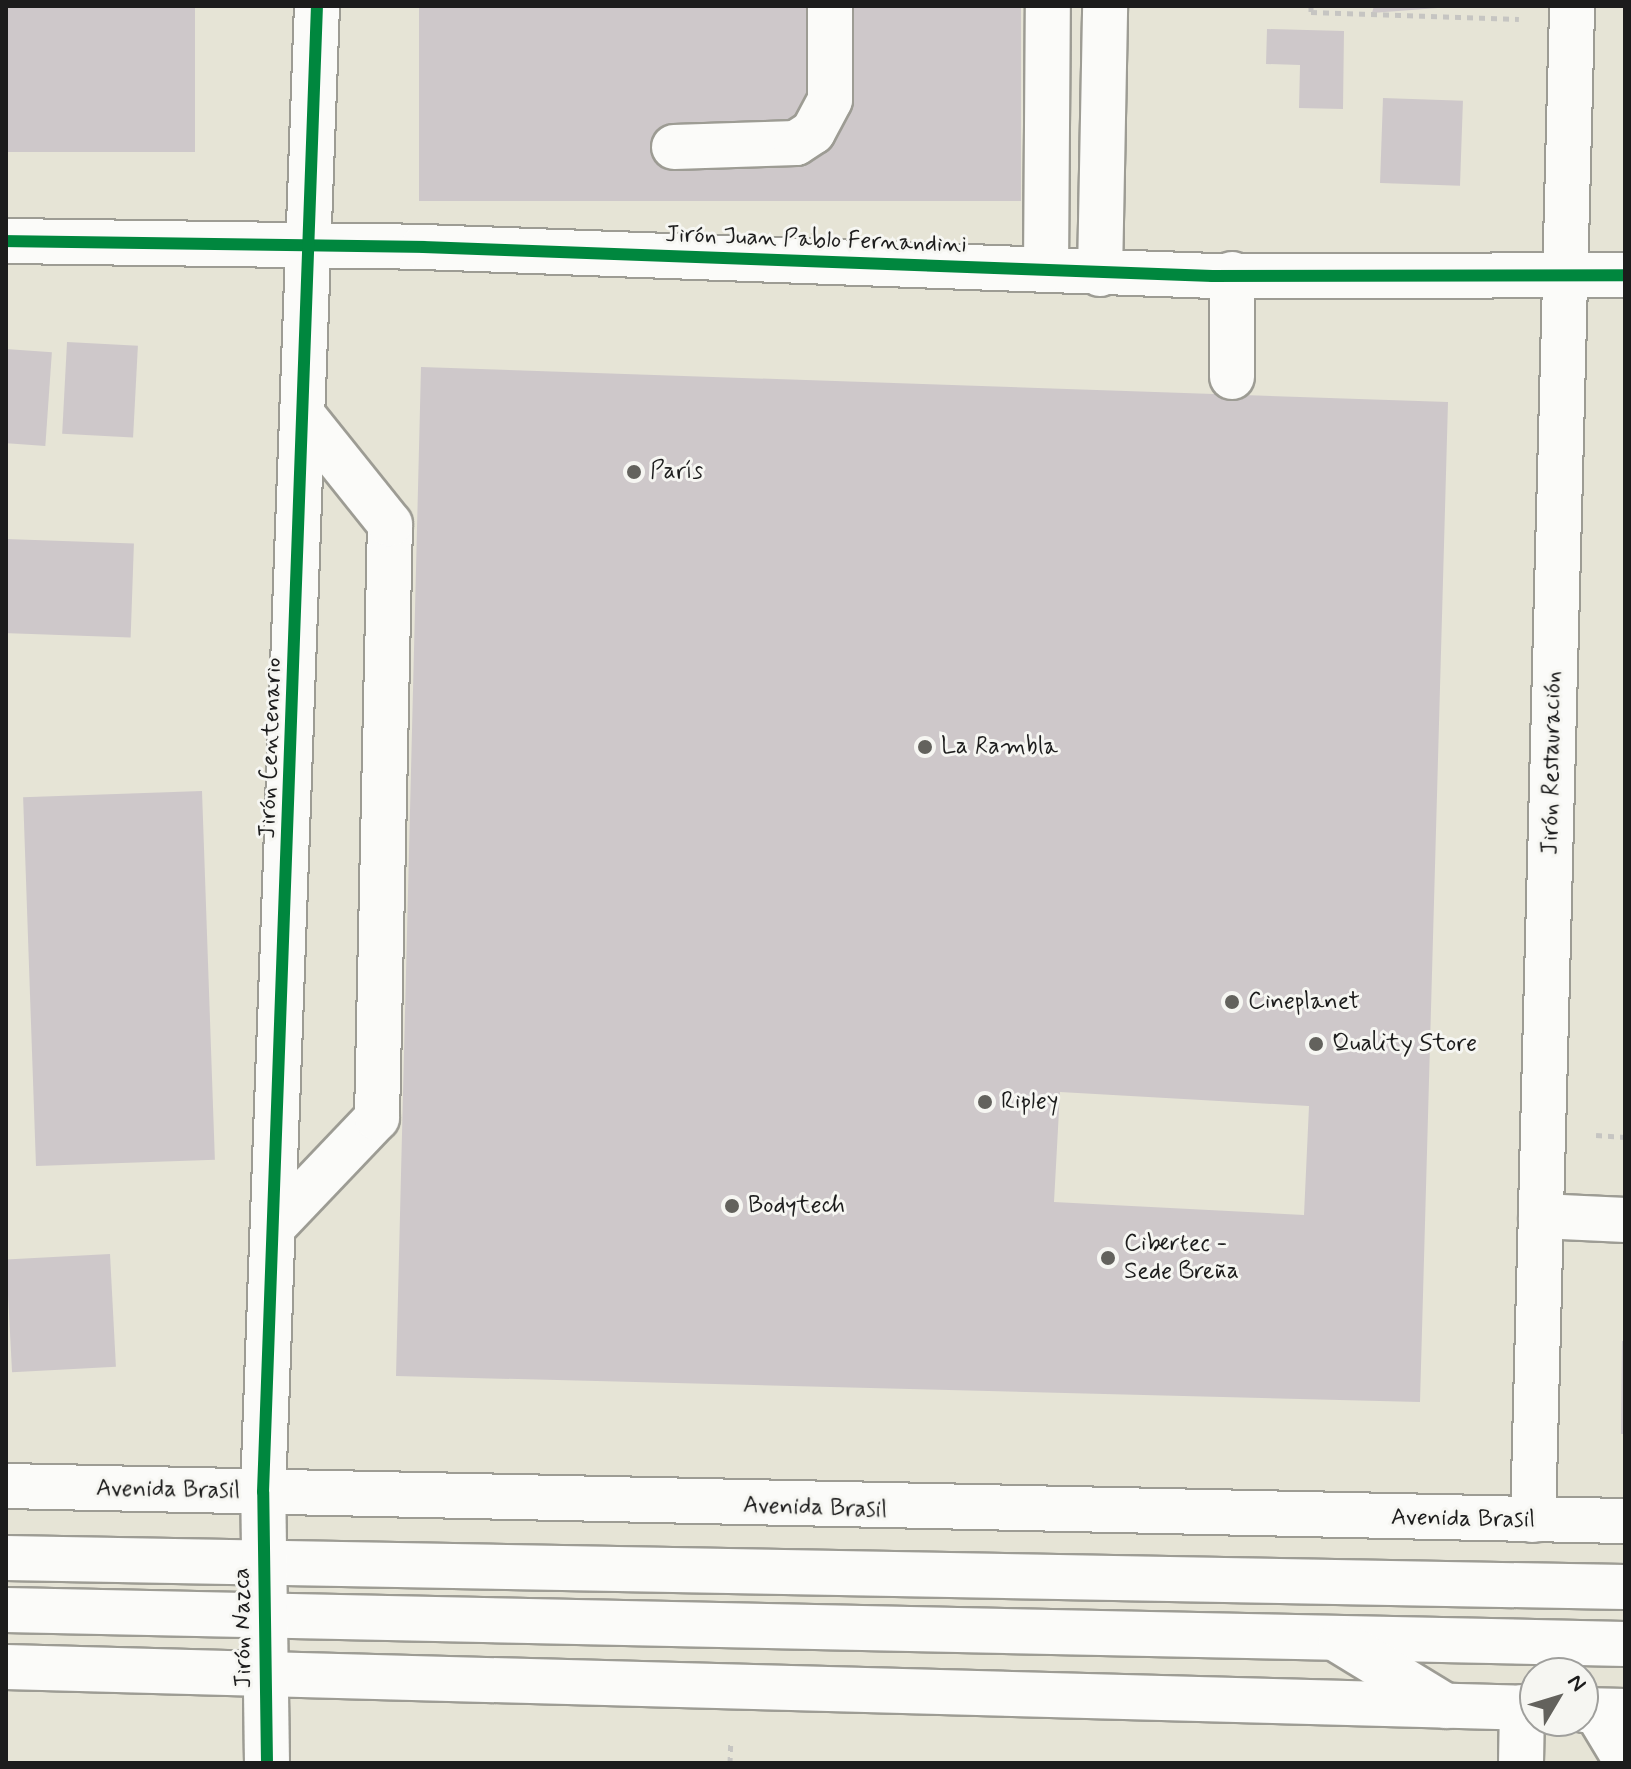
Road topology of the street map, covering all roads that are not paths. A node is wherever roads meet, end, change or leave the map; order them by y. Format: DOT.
graph roads {
  1 [pos="317,6"];
  2 [pos="830,6"];
  3 [pos="1048,6"];
  4 [pos="1105,6"];
  5 [pos="1572,13"];
  6 [pos="674,147"];
  7 [pos="6,241"];
  8 [pos="312,246"];
  9 [pos="1046,270"];
  10 [pos="1100,274"];
  11 [pos="1564,274"];
  12 [pos="1222,275"];
  13 [pos="1625,275"];
  14 [pos="1223,377"];
  15 [pos="306,419"];
  16 [pos="1541,1216"];
  17 [pos="1625,1220"];
  18 [pos="274,1226"];
  19 [pos="6,1486"];
  20 [pos="263,1492"];
  21 [pos="1533,1520"];
  22 [pos="1625,1521"];
  23 [pos="6,1558"];
  24 [pos="264,1563"];
  25 [pos="1625,1587"];
  26 [pos="6,1610"];
  27 [pos="266,1613"];
  28 [pos="1339,1641"];
  29 [pos="1625,1644"];
  30 [pos="6,1667"];
  31 [pos="267,1672"];
  32 [pos="1446,1706"];
  33 [pos="1519,1707"];
  34 [pos="1601,1711"];
  35 [pos="1525,1737"];
  36 [pos="1625,1759"];
  37 [pos="267,1763"];
  38 [pos="1521,1763"];
  1 -- 8 [label="street, Jirón Centenario"];
  2 -- 6 [label="street"];
  3 -- 9 [label="street"];
  4 -- 10 [label="street"];
  5 -- 11 [label="street, Jirón Restauración"];
  7 -- 8 [label="street, Jirón Juan Pablo Fernandini"];
  8 -- 9 [label="street, Jirón Juan Pablo Fernandini"];
  8 -- 15 [label="street, Jirón Centenario"];
  9 -- 10 [label="street, Jirón Juan Pablo Fernandini"];
  10 -- 12 [label="street, Jirón Juan Pablo Fernandini"];
  11 -- 12 [label="street, Jirón Juan Pablo Fernandini"];
  11 -- 13 [label="street, Jirón Juan Pablo Fernandini"];
  11 -- 16 [label="street, Jirón Restauración"];
  12 -- 14 [label="street"];
  15 -- 18 [label="street, Jirón Centenario"];
  15 -- 18 [label="street"];
  16 -- 17 [label="street"];
  16 -- 21 [label="street, Jirón Restauración"];
  18 -- 20 [label="street, Jirón Centenario"];
  19 -- 20 [label="street, Avenida Brasil"];
  20 -- 21 [label="street, Avenida Brasil"];
  20 -- 24 [label="street, Jirón Nazca"];
  21 -- 22 [label="street, Avenida Brasil"];
  23 -- 24 [label="street"];
  24 -- 25 [label="street"];
  24 -- 27 [label="street, Jirón Nazca"];
  26 -- 27 [label="street"];
  27 -- 28 [label="street"];
  27 -- 31 [label="street, Jirón Nazca"];
  28 -- 29 [label="street"];
  28 -- 32 [label="street"];
  30 -- 31 [label="street"];
  31 -- 32 [label="street"];
  31 -- 37 [label="street, Jirón Nazca"];
  32 -- 33 [label="street"];
  34 -- 36 [label="street"];
  35 -- 38 [label="street"];
}
